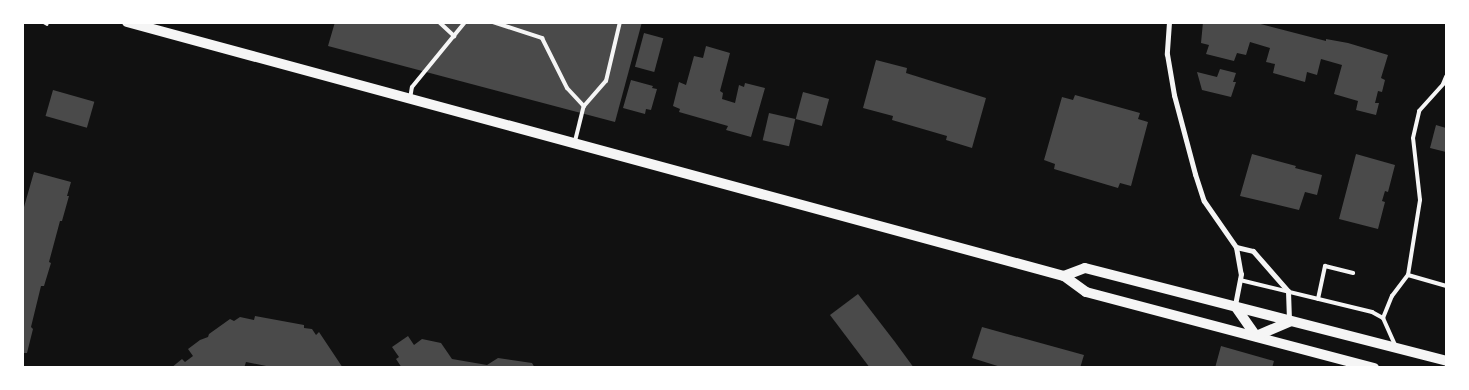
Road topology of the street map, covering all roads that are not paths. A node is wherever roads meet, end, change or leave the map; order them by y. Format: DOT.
graph roads {
  1 [pos="127,22"];
  2 [pos="439,22"];
  3 [pos="465,22"];
  4 [pos="493,22"];
  5 [pos="620,22"];
  6 [pos="1169,22"];
  7 [pos="454,36"];
  8 [pos="1446,77"];
  9 [pos="410,99"];
  10 [pos="584,106"];
  11 [pos="574,144"];
  12 [pos="1236,247"];
  13 [pos="1353,273"];
  14 [pos="1408,275"];
  15 [pos="1064,276"];
  16 [pos="1240,280"];
  17 [pos="1446,286"];
  18 [pos="1288,291"];
  19 [pos="1318,299"];
  20 [pos="1235,306"];
  21 [pos="1383,318"];
  22 [pos="1290,322"];
  23 [pos="1256,336"];
  24 [pos="1396,349"];
  25 [pos="1446,361"];
  26 [pos="1374,368"];
  1 -- 9 [label="main road"];
  2 -- 7 [label="lane"];
  3 -- 7 [label="lane"];
  4 -- 10 [label="lane"];
  5 -- 10 [label="lane"];
  6 -- 12 [label="street"];
  7 -- 9 [label="lane"];
  8 -- 14 [label="lane"];
  9 -- 11 [label="main road"];
  10 -- 11 [label="lane"];
  11 -- 15 [label="main road"];
  12 -- 16 [label="street"];
  12 -- 18 [label="street"];
  13 -- 19 [label="lane"];
  14 -- 17 [label="lane"];
  14 -- 21 [label="lane"];
  15 -- 20 [label="main road"];
  15 -- 23 [label="main road"];
  16 -- 18 [label="lane"];
  16 -- 20 [label="street"];
  18 -- 19 [label="lane"];
  18 -- 22 [label="street"];
  19 -- 21 [label="lane"];
  20 -- 22 [label="main road"];
  20 -- 23 [label="main road"];
  21 -- 24 [label="lane"];
  22 -- 23 [label="main road"];
  22 -- 24 [label="main road"];
  23 -- 26 [label="main road"];
  24 -- 25 [label="main road"];
}
